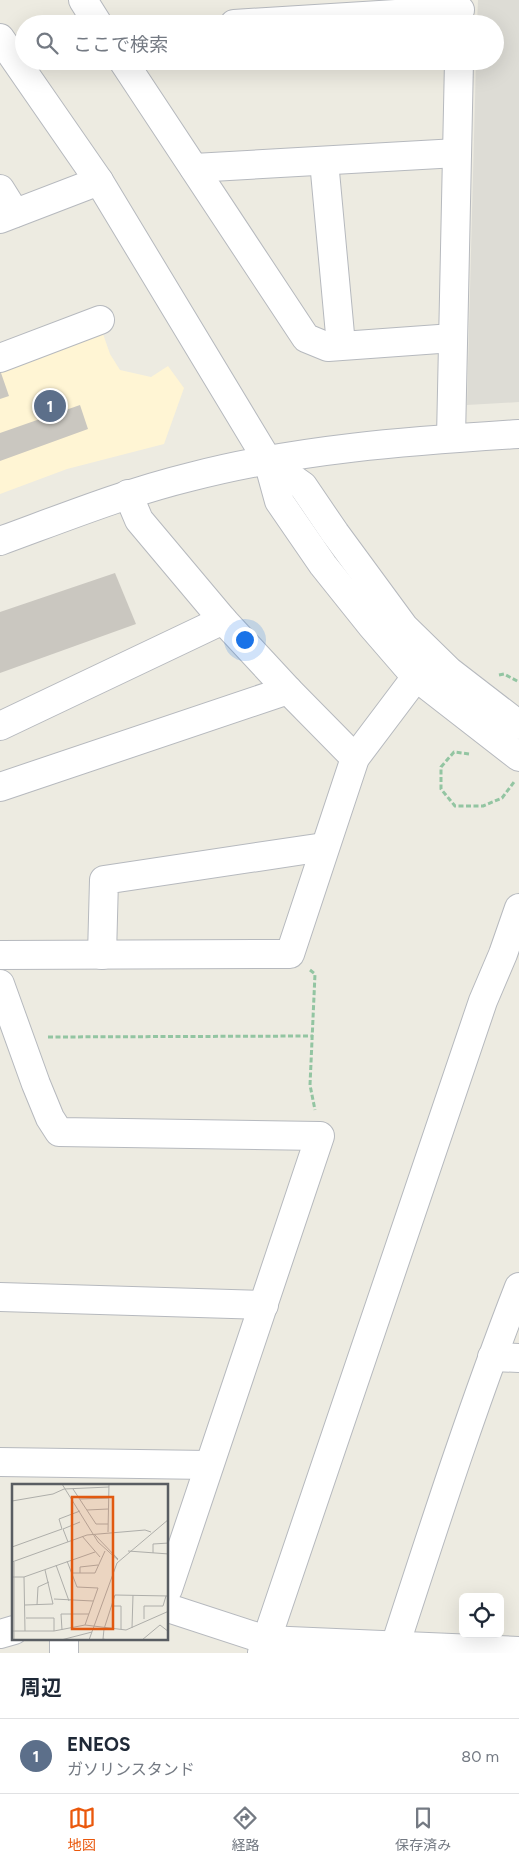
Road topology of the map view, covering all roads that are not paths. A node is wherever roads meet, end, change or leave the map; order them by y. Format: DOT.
graph roads {
  1 [pos="83,0"];
  2 [pos="460,11"];
  3 [pos="92,15"];
  4 [pos="390,15"];
  5 [pos="0,38"];
  6 [pos="15,60"];
  7 [pos="22,70"];
  8 [pos="129,70"];
  9 [pos="459,70"];
  10 [pos="457,153"];
  11 [pos="324,161"];
  12 [pos="194,168"];
  13 [pos="99,181"];
  14 [pos="0,189"];
  15 [pos="8,216"];
  16 [pos="100,320"];
  17 [pos="453,338"];
  18 [pos="341,345"];
  19 [pos="0,358"];
  20 [pos="519,434"];
  21 [pos="451,438"];
  22 [pos="268,461"];
  23 [pos="128,494"];
  24 [pos="0,541"];
  25 [pos="223,620"];
  26 [pos="416,677"];
  27 [pos="288,690"];
  28 [pos="519,725"];
  29 [pos="0,726"];
  30 [pos="519,757"];
  31 [pos="355,758"];
  32 [pos="0,787"];
  33 [pos="324,847"];
  34 [pos="519,908"];
  35 [pos="0,955"];
  36 [pos="102,955"];
  37 [pos="511,956"];
  38 [pos="0,984"];
  39 [pos="519,1287"];
  40 [pos="0,1297"];
  41 [pos="264,1305"];
  42 [pos="492,1357"];
  43 [pos="519,1358"];
  44 [pos="0,1462"];
  45 [pos="209,1465"];
  46 [pos="169,1586"];
  47 [pos="169,1608"];
  48 [pos="64,1640"];
  49 [pos="264,1647"];
  50 [pos="395,1649"];
  51 [pos="519,1651"];
  52 [pos="64,1653"];
  1 -- 3 [label="street"];
  2 -- 4 [label="street"];
  5 -- 6 [label="street"];
  7 -- 13 [label="street"];
  8 -- 12 [label="street"];
  9 -- 10 [label="street"];
  10 -- 11 [label="street"];
  10 -- 17 [label="street"];
  11 -- 12 [label="street"];
  11 -- 18 [label="street"];
  12 -- 18 [label="street"];
  13 -- 15 [label="street"];
  13 -- 22 [label="street"];
  14 -- 15 [label="street"];
  16 -- 19 [label="street"];
  17 -- 18 [label="street"];
  17 -- 21 [label="street"];
  20 -- 21 [label="street"];
  21 -- 22 [label="street"];
  22 -- 23 [label="street"];
  22 -- 26 [label="street"];
  22 -- 28 [label="street"];
  23 -- 24 [label="street"];
  23 -- 25 [label="street"];
  25 -- 27 [label="street"];
  25 -- 29 [label="street"];
  26 -- 30 [label="street"];
  26 -- 31 [label="street"];
  27 -- 31 [label="street"];
  27 -- 32 [label="street"];
  31 -- 33 [label="street"];
  33 -- 36 [label="street"];
  33 -- 36 [label="street"];
  34 -- 37 [label="street"];
  35 -- 36 [label="street"];
  37 -- 49 [label="street"];
  38 -- 41 [label="street"];
  39 -- 42 [label="street"];
  40 -- 41 [label="street"];
  41 -- 45 [label="street"];
  42 -- 43 [label="street"];
  42 -- 50 [label="street"];
  44 -- 45 [label="street"];
  45 -- 46 [label="street"];
  47 -- 49 [label="street"];
  48 -- 52 [label="street"];
  49 -- 50 [label="street"];
  50 -- 51 [label="street"];
}
